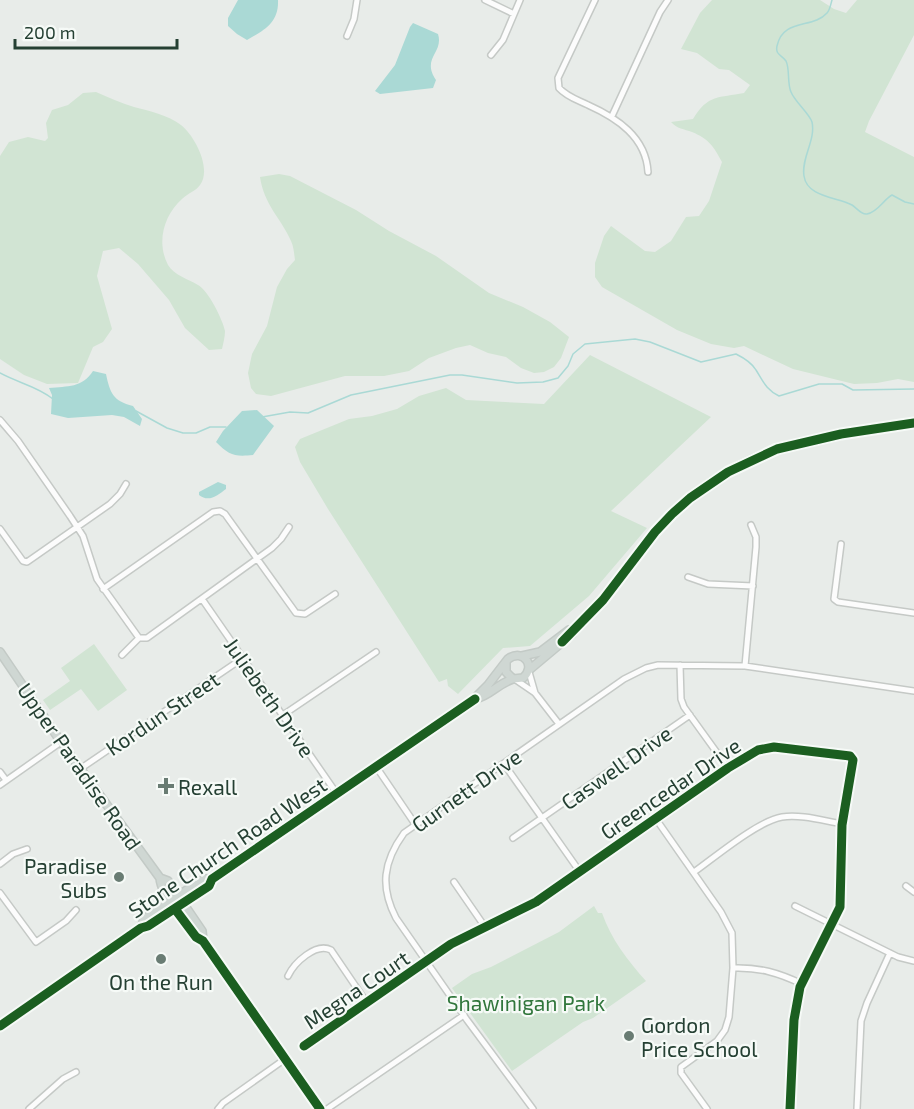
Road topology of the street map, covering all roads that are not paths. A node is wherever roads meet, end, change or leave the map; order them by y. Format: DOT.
graph roads {
  1 [pos="357,0"];
  2 [pos="485,0"];
  3 [pos="520,0"];
  4 [pos="595,0"];
  5 [pos="668,0"];
  6 [pos="514,14"];
  7 [pos="346,36"];
  8 [pos="491,55"];
  9 [pos="612,116"];
  10 [pos="648,172"];
  11 [pos="1,423"];
  12 [pos="914,423"];
  13 [pos="126,484"];
  14 [pos="751,525"];
  15 [pos="77,527"];
  16 [pos="289,527"];
  17 [pos="0,529"];
  18 [pos="841,544"];
  19 [pos="257,559"];
  20 [pos="688,577"];
  21 [pos="753,586"];
  22 [pos="103,589"];
  23 [pos="335,594"];
  24 [pos="202,599"];
  25 [pos="914,613"];
  26 [pos="573,630"];
  27 [pos="139,638"];
  28 [pos="0,652"];
  29 [pos="376,652"];
  30 [pos="122,655"];
  31 [pos="522,656"];
  32 [pos="243,658"];
  33 [pos="506,663"];
  34 [pos="680,665"];
  35 [pos="745,666"];
  36 [pos="529,671"];
  37 [pos="515,679"];
  38 [pos="914,691"];
  39 [pos="535,693"];
  40 [pos="475,699"];
  41 [pos="283,715"];
  42 [pos="690,716"];
  43 [pos="559,724"];
  44 [pos="61,742"];
  45 [pos="504,764"];
  46 [pos="376,768"];
  47 [pos="728,768"];
  48 [pos="80,769"];
  49 [pos="0,772"];
  50 [pos="6,780"];
  51 [pos="0,785"];
  52 [pos="337,794"];
  53 [pos="542,818"];
  54 [pos="656,819"];
  55 [pos="415,824"];
  56 [pos="843,824"];
  57 [pos="513,838"];
  58 [pos="27,849"];
  59 [pos="0,864"];
  60 [pos="580,872"];
  61 [pos="694,872"];
  62 [pos="160,878"];
  63 [pos="454,882"];
  64 [pos="906,886"];
  65 [pos="914,892"];
  66 [pos="0,893"];
  67 [pos="181,899"];
  68 [pos="170,901"];
  69 [pos="795,906"];
  70 [pos="175,909"];
  71 [pos="76,910"];
  72 [pos="832,925"];
  73 [pos="141,927"];
  74 [pos="485,927"];
  75 [pos="203,940"];
  76 [pos="890,953"];
  77 [pos="914,961"];
  78 [pos="428,962"];
  79 [pos="733,968"];
  80 [pos="288,976"];
  81 [pos="802,984"];
  82 [pos="367,1003"];
  83 [pos="464,1015"];
  84 [pos="0,1026"];
  85 [pos="304,1046"];
  86 [pos="285,1059"];
  87 [pos="76,1072"];
  88 [pos="28,1109"];
  89 [pos="218,1109"];
  90 [pos="320,1109"];
  91 [pos="327,1109"];
  92 [pos="533,1109"];
  93 [pos="706,1109"];
  94 [pos="790,1109"];
  95 [pos="857,1109"];
  1 -- 7 [label="street"];
  2 -- 6 [label="street"];
  3 -- 6 [label="street"];
  4 -- 9 [label="street"];
  5 -- 9 [label="street"];
  6 -- 8 [label="street"];
  9 -- 10 [label="street"];
  11 -- 15 [label="street"];
  12 -- 26 [label="main road"];
  13 -- 15 [label="street"];
  14 -- 21 [label="street"];
  15 -- 17 [label="street"];
  15 -- 22 [label="street"];
  16 -- 19 [label="street"];
  18 -- 25 [label="street"];
  19 -- 22 [label="street"];
  19 -- 23 [label="street"];
  19 -- 24 [label="street"];
  20 -- 21 [label="street"];
  21 -- 35 [label="street"];
  22 -- 27 [label="street"];
  24 -- 27 [label="street"];
  24 -- 32 [label="street, Juliebeth Drive"];
  26 -- 31 [label="main road"];
  26 -- 36 [label="main road"];
  27 -- 30 [label="street"];
  28 -- 44 [label="main road, Upper Paradise Road"];
  29 -- 41 [label="street"];
  31 -- 33 [label="main road"];
  31 -- 36 [label="main road"];
  32 -- 41 [label="street, Juliebeth Drive"];
  32 -- 48 [label="street, Kordun Street"];
  33 -- 37 [label="main road"];
  33 -- 40 [label="main road"];
  34 -- 35 [label="street, Gurnett Drive"];
  34 -- 42 [label="street"];
  34 -- 43 [label="street, Gurnett Drive"];
  35 -- 38 [label="street, Gurnett Drive"];
  36 -- 37 [label="main road"];
  36 -- 39 [label="street"];
  37 -- 39 [label="street"];
  37 -- 40 [label="main road"];
  39 -- 43 [label="street"];
  40 -- 46 [label="main road, Stone Church Road West"];
  41 -- 52 [label="street, Juliebeth Drive"];
  42 -- 47 [label="street"];
  42 -- 53 [label="street, Caswell Drive"];
  43 -- 45 [label="street, Gurnett Drive"];
  44 -- 48 [label="main road, Upper Paradise Road"];
  44 -- 50 [label="street"];
  45 -- 53 [label="street"];
  45 -- 55 [label="street, Gurnett Drive"];
  46 -- 52 [label="main road, Stone Church Road West"];
  46 -- 55 [label="street"];
  47 -- 54 [label="street, Greencedar Drive"];
  47 -- 56 [label="street, Greencedar Drive"];
  48 -- 62 [label="main road, Upper Paradise Road"];
  49 -- 50 [label="street"];
  50 -- 51 [label="street"];
  52 -- 67 [label="main road, Stone Church Road West"];
  53 -- 57 [label="street, Caswell Drive"];
  53 -- 60 [label="street"];
  54 -- 60 [label="street, Greencedar Drive"];
  54 -- 61 [label="street"];
  55 -- 78 [label="street, Gurnett Drive"];
  56 -- 61 [label="street"];
  56 -- 72 [label="street, Greencedar Drive"];
  58 -- 59 [label="street"];
  60 -- 74 [label="street, Greencedar Drive"];
  61 -- 79 [label="street"];
  62 -- 67 [label="main road, Upper Paradise Road"];
  62 -- 68 [label="main road, Upper Paradise Road"];
  63 -- 74 [label="street"];
  64 -- 65 [label="street"];
  66 -- 71 [label="street"];
  67 -- 68 [label="main road, Stone Church Road West"];
  67 -- 70 [label="main road, Stone Church Road West"];
  67 -- 75 [label="main road, Upper Paradise Road"];
  68 -- 70 [label="main road, Upper Paradise Road"];
  68 -- 73 [label="main road, Stone Church Road West"];
  69 -- 72 [label="street"];
  70 -- 73 [label="main road, Stone Church Road West"];
  70 -- 75 [label="main road, Upper Paradise Road"];
  72 -- 76 [label="street"];
  72 -- 81 [label="street, Greencedar Drive"];
  73 -- 84 [label="main road, Stone Church Road West"];
  74 -- 78 [label="street, Greencedar Drive"];
  75 -- 86 [label="main road, Upper Paradise Road"];
  76 -- 77 [label="street"];
  76 -- 95 [label="street"];
  78 -- 82 [label="street, Megna Court"];
  78 -- 83 [label="street, Gurnett Drive"];
  79 -- 81 [label="street"];
  79 -- 93 [label="street"];
  80 -- 82 [label="street"];
  81 -- 94 [label="street, Greencedar Drive"];
  82 -- 85 [label="street, Megna Court"];
  83 -- 91 [label="street"];
  83 -- 92 [label="street, Gurnett Drive"];
  86 -- 89 [label="street"];
  86 -- 90 [label="main road, Upper Paradise Road"];
  87 -- 88 [label="street"];
}
